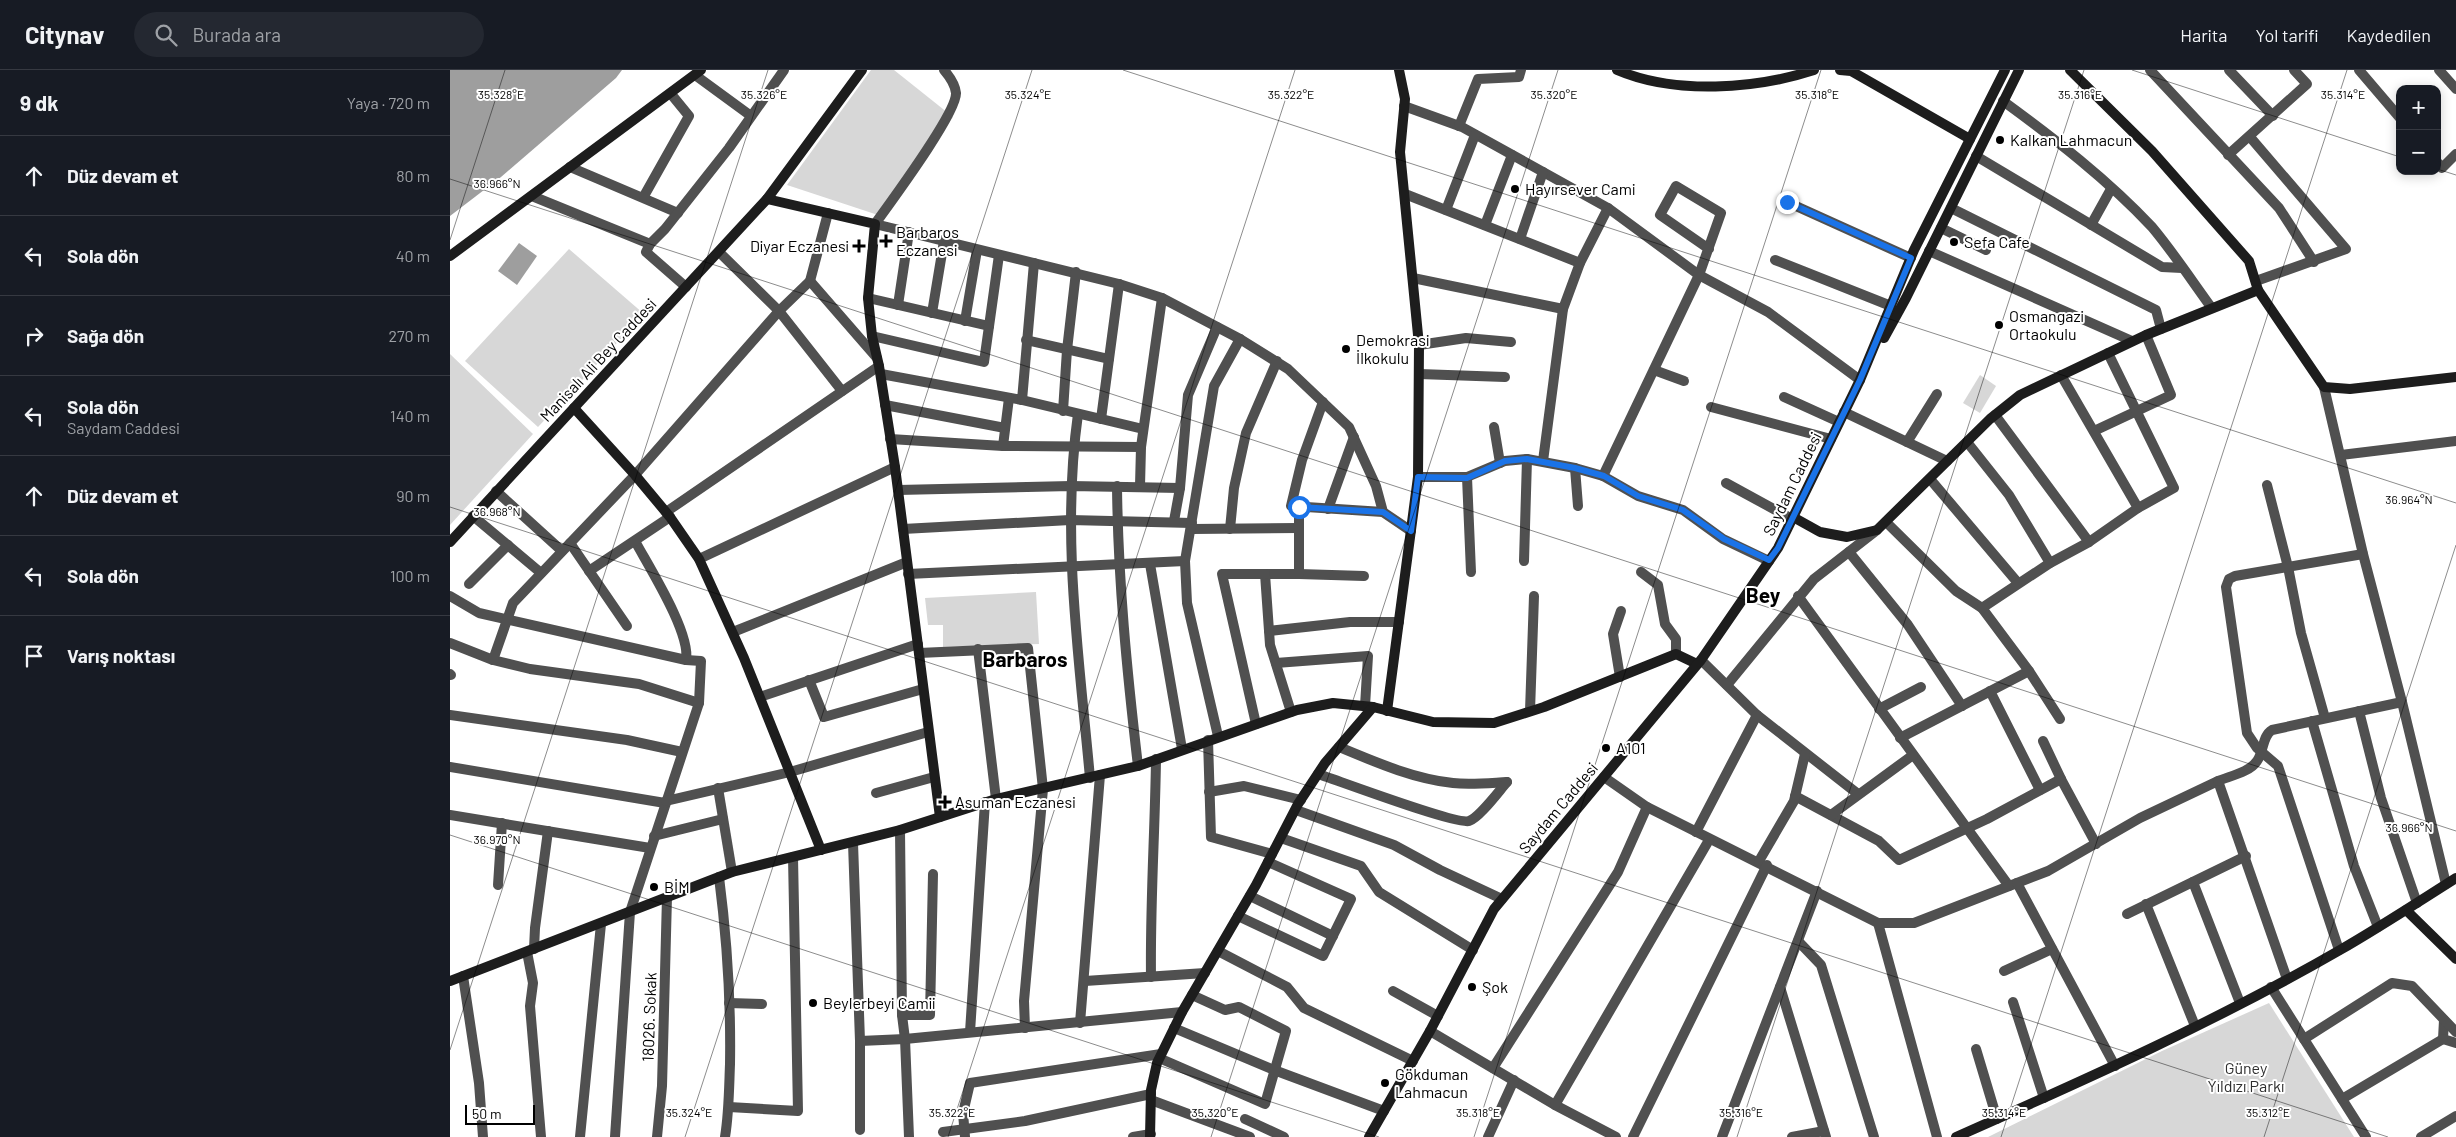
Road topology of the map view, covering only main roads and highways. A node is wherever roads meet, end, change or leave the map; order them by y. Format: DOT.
graph roads {
  1 [pos="1399,70"];
  2 [pos="1617,70"];
  3 [pos="1814,70"];
  4 [pos="1840,70"];
  5 [pos="2005,70"];
  6 [pos="2019,70"];
  7 [pos="2070,70"];
  8 [pos="698,72"];
  9 [pos="858,72"];
  10 [pos="1796,73"];
  11 [pos="1641,74"];
  12 [pos="1970,140"];
  13 [pos="767,199"];
  14 [pos="450,256"];
  15 [pos="2257,286"];
  16 [pos="2456,377"];
  17 [pos="1860,380"];
  18 [pos="574,408"];
  19 [pos="1793,518"];
  20 [pos="450,542"];
  21 [pos="1699,662"];
  22 [pos="1369,707"];
  23 [pos="1388,711"];
  24 [pos="940,817"];
  25 [pos="821,850"];
  26 [pos="2456,878"];
  27 [pos="2406,910"];
  28 [pos="2456,958"];
  29 [pos="450,981"];
  30 [pos="1150,1135"];
  31 [pos="1369,1137"];
  32 [pos="1956,1137"];
  1 -- 23 [label="main road"];
  2 -- 11 [label="main road"];
  3 -- 10 [label="main road"];
  4 -- 12 [label="main road"];
  5 -- 12 [label="main road"];
  6 -- 17 [label="main road"];
  7 -- 15 [label="main road"];
  8 -- 14 [label="main road"];
  9 -- 13 [label="main road, Manisalı Ali Bey Caddesi"];
  10 -- 11 [label="main road"];
  12 -- 17 [label="main road"];
  13 -- 18 [label="main road, Manisalı Ali Bey Caddesi"];
  13 -- 24 [label="main road"];
  15 -- 16 [label="main road"];
  15 -- 19 [label="main road"];
  17 -- 19 [label="main road, Saydam Caddesi"];
  18 -- 20 [label="main road, Manisalı Ali Bey Caddesi"];
  18 -- 25 [label="main road"];
  19 -- 21 [label="main road, Saydam Caddesi"];
  21 -- 23 [label="main road"];
  21 -- 31 [label="main road, Saydam Caddesi"];
  22 -- 23 [label="main road"];
  22 -- 24 [label="main road"];
  22 -- 30 [label="main road"];
  24 -- 25 [label="main road"];
  25 -- 29 [label="main road"];
  26 -- 27 [label="main road"];
  27 -- 28 [label="main road"];
  27 -- 32 [label="main road"];
}
